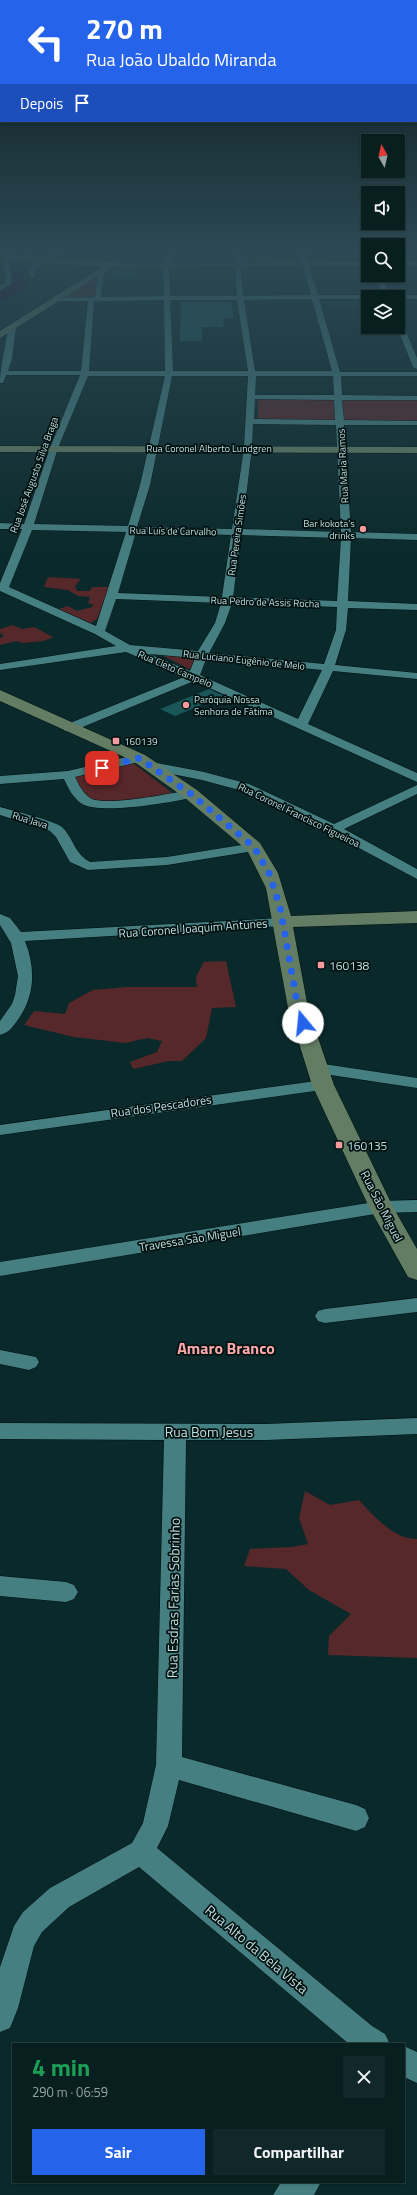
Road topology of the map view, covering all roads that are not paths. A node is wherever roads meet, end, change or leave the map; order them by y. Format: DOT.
graph roads {
  1 [pos="6,354"];
  2 [pos="87,354"];
  3 [pos="169,354"];
  4 [pos="249,354"];
  5 [pos="331,354"];
  6 [pos="412,354"];
  7 [pos="417,367"];
  8 [pos="85,373"];
  9 [pos="169,374"];
  10 [pos="252,374"];
  11 [pos="337,374"];
  12 [pos="417,374"];
  13 [pos="1,376"];
  14 [pos="251,397"];
  15 [pos="338,398"];
  16 [pos="417,398"];
  17 [pos="250,421"];
  18 [pos="340,422"];
  19 [pos="417,423"];
  20 [pos="54,448"];
  21 [pos="152,448"];
  22 [pos="248,448"];
  23 [pos="0,449"];
  24 [pos="343,449"];
  25 [pos="417,450"];
  26 [pos="0,526"];
  27 [pos="28,527"];
  28 [pos="131,530"];
  29 [pos="238,532"];
  30 [pos="346,535"];
  31 [pos="417,537"];
  32 [pos="2,588"];
  33 [pos="112,596"];
  34 [pos="227,601"];
  35 [pos="342,604"];
  36 [pos="417,607"];
  37 [pos="99,632"];
  38 [pos="127,648"];
  39 [pos="202,655"];
  40 [pos="0,667"];
  41 [pos="328,669"];
  42 [pos="417,676"];
  43 [pos="194,677"];
  44 [pos="0,695"];
  45 [pos="301,725"];
  46 [pos="69,728"];
  47 [pos="145,762"];
  48 [pos="68,775"];
  49 [pos="417,778"];
  50 [pos="0,780"];
  51 [pos="417,789"];
  52 [pos="191,794"];
  53 [pos="0,811"];
  54 [pos="334,829"];
  55 [pos="254,847"];
  56 [pos="417,875"];
  57 [pos="417,917"];
  58 [pos="0,918"];
  59 [pos="282,922"];
  60 [pos="17,937"];
  61 [pos="0,1030"];
  62 [pos="320,1076"];
  63 [pos="417,1083"];
  64 [pos="0,1130"];
  65 [pos="417,1206"];
  66 [pos="381,1207"];
  67 [pos="0,1269"];
  68 [pos="417,1271"];
  69 [pos="417,1305"];
  70 [pos="325,1316"];
  71 [pos="0,1357"];
  72 [pos="29,1362"];
  73 [pos="417,1426"];
  74 [pos="0,1431"];
  75 [pos="175,1431"];
  76 [pos="0,1586"];
  77 [pos="66,1592"];
  78 [pos="169,1765"];
  79 [pos="356,1818"];
  80 [pos="141,1852"];
  81 [pos="0,2018"];
  82 [pos="365,2041"];
  83 [pos="405,2062"];
  84 [pos="417,2068"];
  85 [pos="305,2183"];
  86 [pos="289,2195"];
  1 -- 13 [label="street"];
  2 -- 8 [label="street, Rua José Augusto Silva Braga"];
  3 -- 9 [label="street"];
  4 -- 10 [label="street, Rua Pereira Simões"];
  5 -- 11 [label="street, Rua Maria Ramos"];
  6 -- 7 [label="street"];
  8 -- 9 [label="street"];
  8 -- 13 [label="street"];
  8 -- 20 [label="street, Rua José Augusto Silva Braga"];
  9 -- 10 [label="street"];
  9 -- 21 [label="street"];
  10 -- 11 [label="street"];
  10 -- 14 [label="street, Rua Pereira Simões"];
  11 -- 12 [label="street"];
  11 -- 15 [label="street, Rua Maria Ramos"];
  14 -- 15 [label="street"];
  14 -- 17 [label="street, Rua Pereira Simões"];
  15 -- 16 [label="street"];
  15 -- 18 [label="street, Rua Maria Ramos"];
  17 -- 18 [label="street"];
  17 -- 22 [label="street, Rua Pereira Simões"];
  18 -- 19 [label="street"];
  18 -- 24 [label="street, Rua Maria Ramos"];
  20 -- 21 [label="main road, Rua Coronel Alberto Lundgren"];
  20 -- 23 [label="main road, Rua Coronel Alberto Lundgren"];
  20 -- 27 [label="street, Rua José Augusto Silva Braga"];
  21 -- 22 [label="main road, Rua Coronel Alberto Lundgren"];
  21 -- 28 [label="street"];
  22 -- 24 [label="main road, Rua Coronel Alberto Lundgren"];
  22 -- 29 [label="street, Rua Pereira Simões"];
  24 -- 25 [label="main road, Rua Coronel Alberto Lundgren"];
  24 -- 30 [label="street, Rua Maria Ramos"];
  26 -- 27 [label="street, Rua Luís de Carvalho"];
  27 -- 28 [label="street, Rua Luís de Carvalho"];
  27 -- 32 [label="street, Rua José Augusto Silva Braga"];
  28 -- 29 [label="street, Rua Luís de Carvalho"];
  28 -- 33 [label="street"];
  29 -- 30 [label="street, Rua Luís de Carvalho"];
  29 -- 34 [label="street, Rua Pereira Simões"];
  30 -- 31 [label="street, Rua Luís de Carvalho"];
  30 -- 35 [label="street, Rua Maria Ramos"];
  32 -- 37 [label="street, Rua Cleto Campelo"];
  33 -- 34 [label="street, Rua Pedro de Assis Rocha"];
  33 -- 37 [label="street"];
  34 -- 35 [label="street, Rua Pedro de Assis Rocha"];
  34 -- 39 [label="street, Rua Pereira Simões"];
  35 -- 36 [label="street, Rua Pedro de Assis Rocha"];
  35 -- 41 [label="street, Rua Maria Ramos"];
  37 -- 38 [label="street, Rua Cleto Campelo"];
  38 -- 39 [label="street, Rua Luciano Eugênio de Melo"];
  38 -- 40 [label="street, Rua Luciano Eugênio de Melo"];
  38 -- 43 [label="street, Rua Cleto Campelo"];
  39 -- 41 [label="street, Rua Luciano Eugênio de Melo"];
  39 -- 43 [label="street, Rua Pereira Simões"];
  41 -- 42 [label="street, Rua Luciano Eugênio de Melo"];
  41 -- 45 [label="street, Rua Maria Ramos"];
  43 -- 45 [label="street, Rua Cleto Campelo"];
  43 -- 46 [label="street"];
  44 -- 46 [label="main road, Rua São Miguel"];
  45 -- 49 [label="street, Rua Cleto Campelo"];
  46 -- 47 [label="main road, Rua São Miguel"];
  47 -- 48 [label="street"];
  47 -- 52 [label="main road, Rua São Miguel"];
  47 -- 54 [label="street, Rua Coronel Francisco Figueiroa"];
  48 -- 50 [label="street"];
  48 -- 52 [label="street"];
  51 -- 54 [label="street"];
  52 -- 55 [label="main road, Rua São Miguel"];
  53 -- 55 [label="street, Rua Java"];
  54 -- 56 [label="street, Rua Coronel Francisco Figueiroa"];
  55 -- 59 [label="main road, Rua São Miguel"];
  57 -- 59 [label="main road, Rua Coronel Joaquim Antunes"];
  58 -- 60 [label="street"];
  59 -- 60 [label="street, Rua Coronel Joaquim Antunes"];
  59 -- 62 [label="main road, Rua São Miguel"];
  60 -- 61 [label="street"];
  62 -- 63 [label="street, Rua dos Pescadores"];
  62 -- 64 [label="street, Rua dos Pescadores"];
  62 -- 66 [label="main road, Rua São Miguel"];
  65 -- 66 [label="street, Travessa São Miguel"];
  66 -- 67 [label="street, Travessa São Miguel"];
  66 -- 68 [label="main road, Rua São Miguel"];
  69 -- 70 [label="street"];
  71 -- 72 [label="street"];
  73 -- 75 [label="street, Rua Bom Jesus"];
  74 -- 75 [label="street, Rua Bom Jesus"];
  75 -- 78 [label="street, Rua Esdras Farias Sobrinho"];
  76 -- 77 [label="street"];
  78 -- 79 [label="street"];
  78 -- 80 [label="street, Rua Esdras Farias Sobrinho"];
  80 -- 81 [label="street"];
  80 -- 82 [label="street, Rua Alto da Bela Vista"];
  83 -- 84 [label="street"];
  85 -- 86 [label="street"];
}
